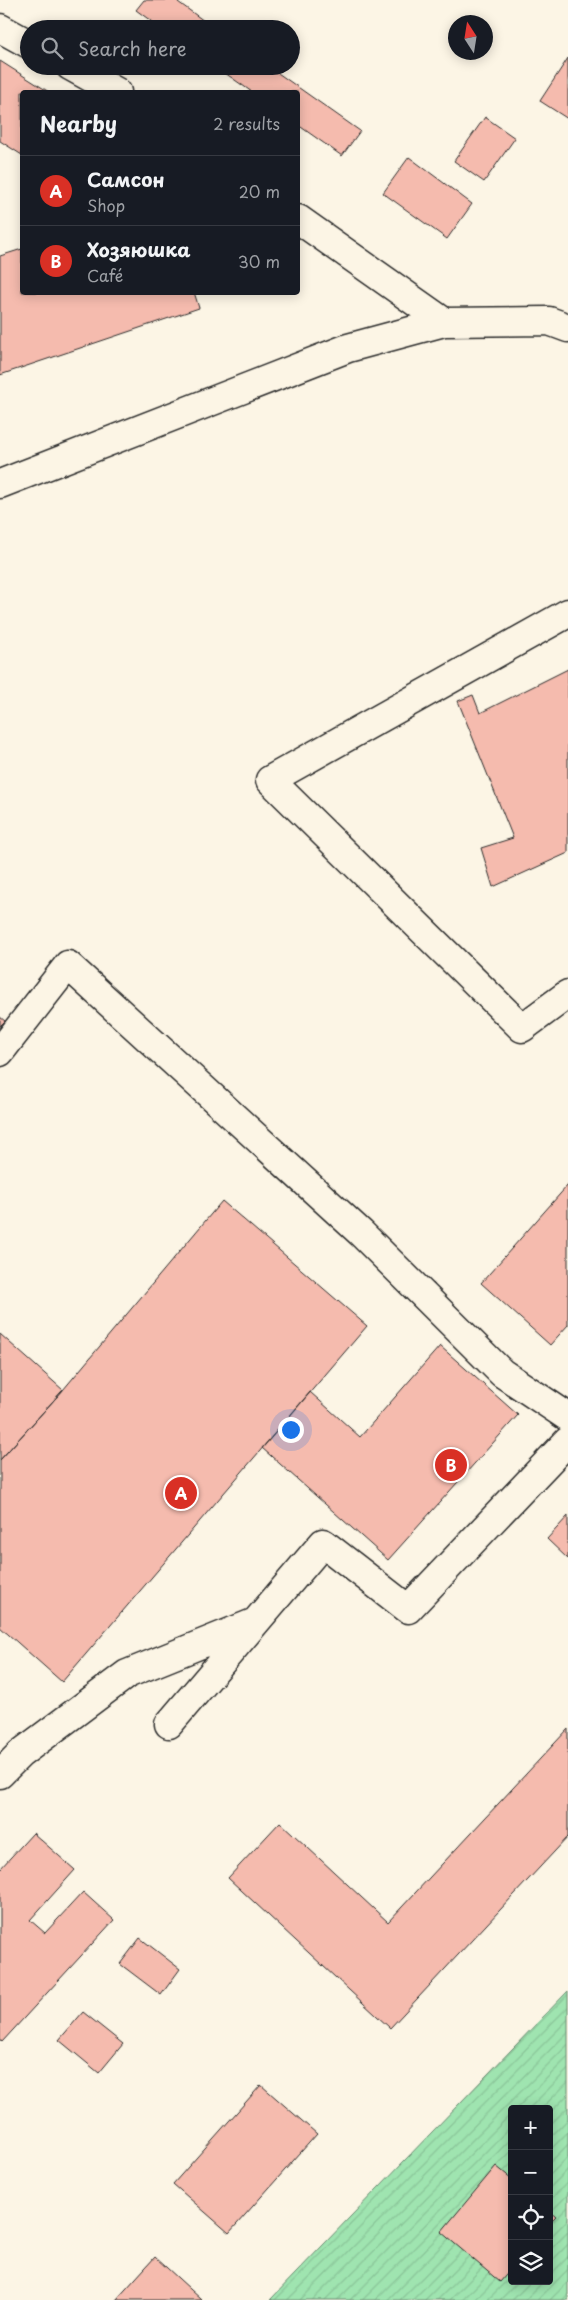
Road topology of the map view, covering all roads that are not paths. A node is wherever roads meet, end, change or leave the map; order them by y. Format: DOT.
graph roads {
  1 [pos="0,28"];
  2 [pos="20,39"];
  3 [pos="86,75"];
  4 [pos="113,90"];
  5 [pos="300,220"];
  6 [pos="444,322"];
  7 [pos="568,328"];
  8 [pos="0,484"];
  9 [pos="568,613"];
  10 [pos="568,994"];
  11 [pos="0,1052"];
  12 [pos="568,1417"];
  13 [pos="568,1441"];
  14 [pos="256,1622"];
  15 [pos="169,1724"];
  16 [pos="0,1774"];
  1 -- 2 [label="lane"];
  3 -- 4 [label="lane"];
  5 -- 6 [label="lane"];
  6 -- 7 [label="lane"];
  6 -- 8 [label="lane"];
  9 -- 10 [label="lane"];
  11 -- 12 [label="lane"];
  13 -- 14 [label="lane"];
  14 -- 15 [label="lane"];
  14 -- 16 [label="lane"];
}
